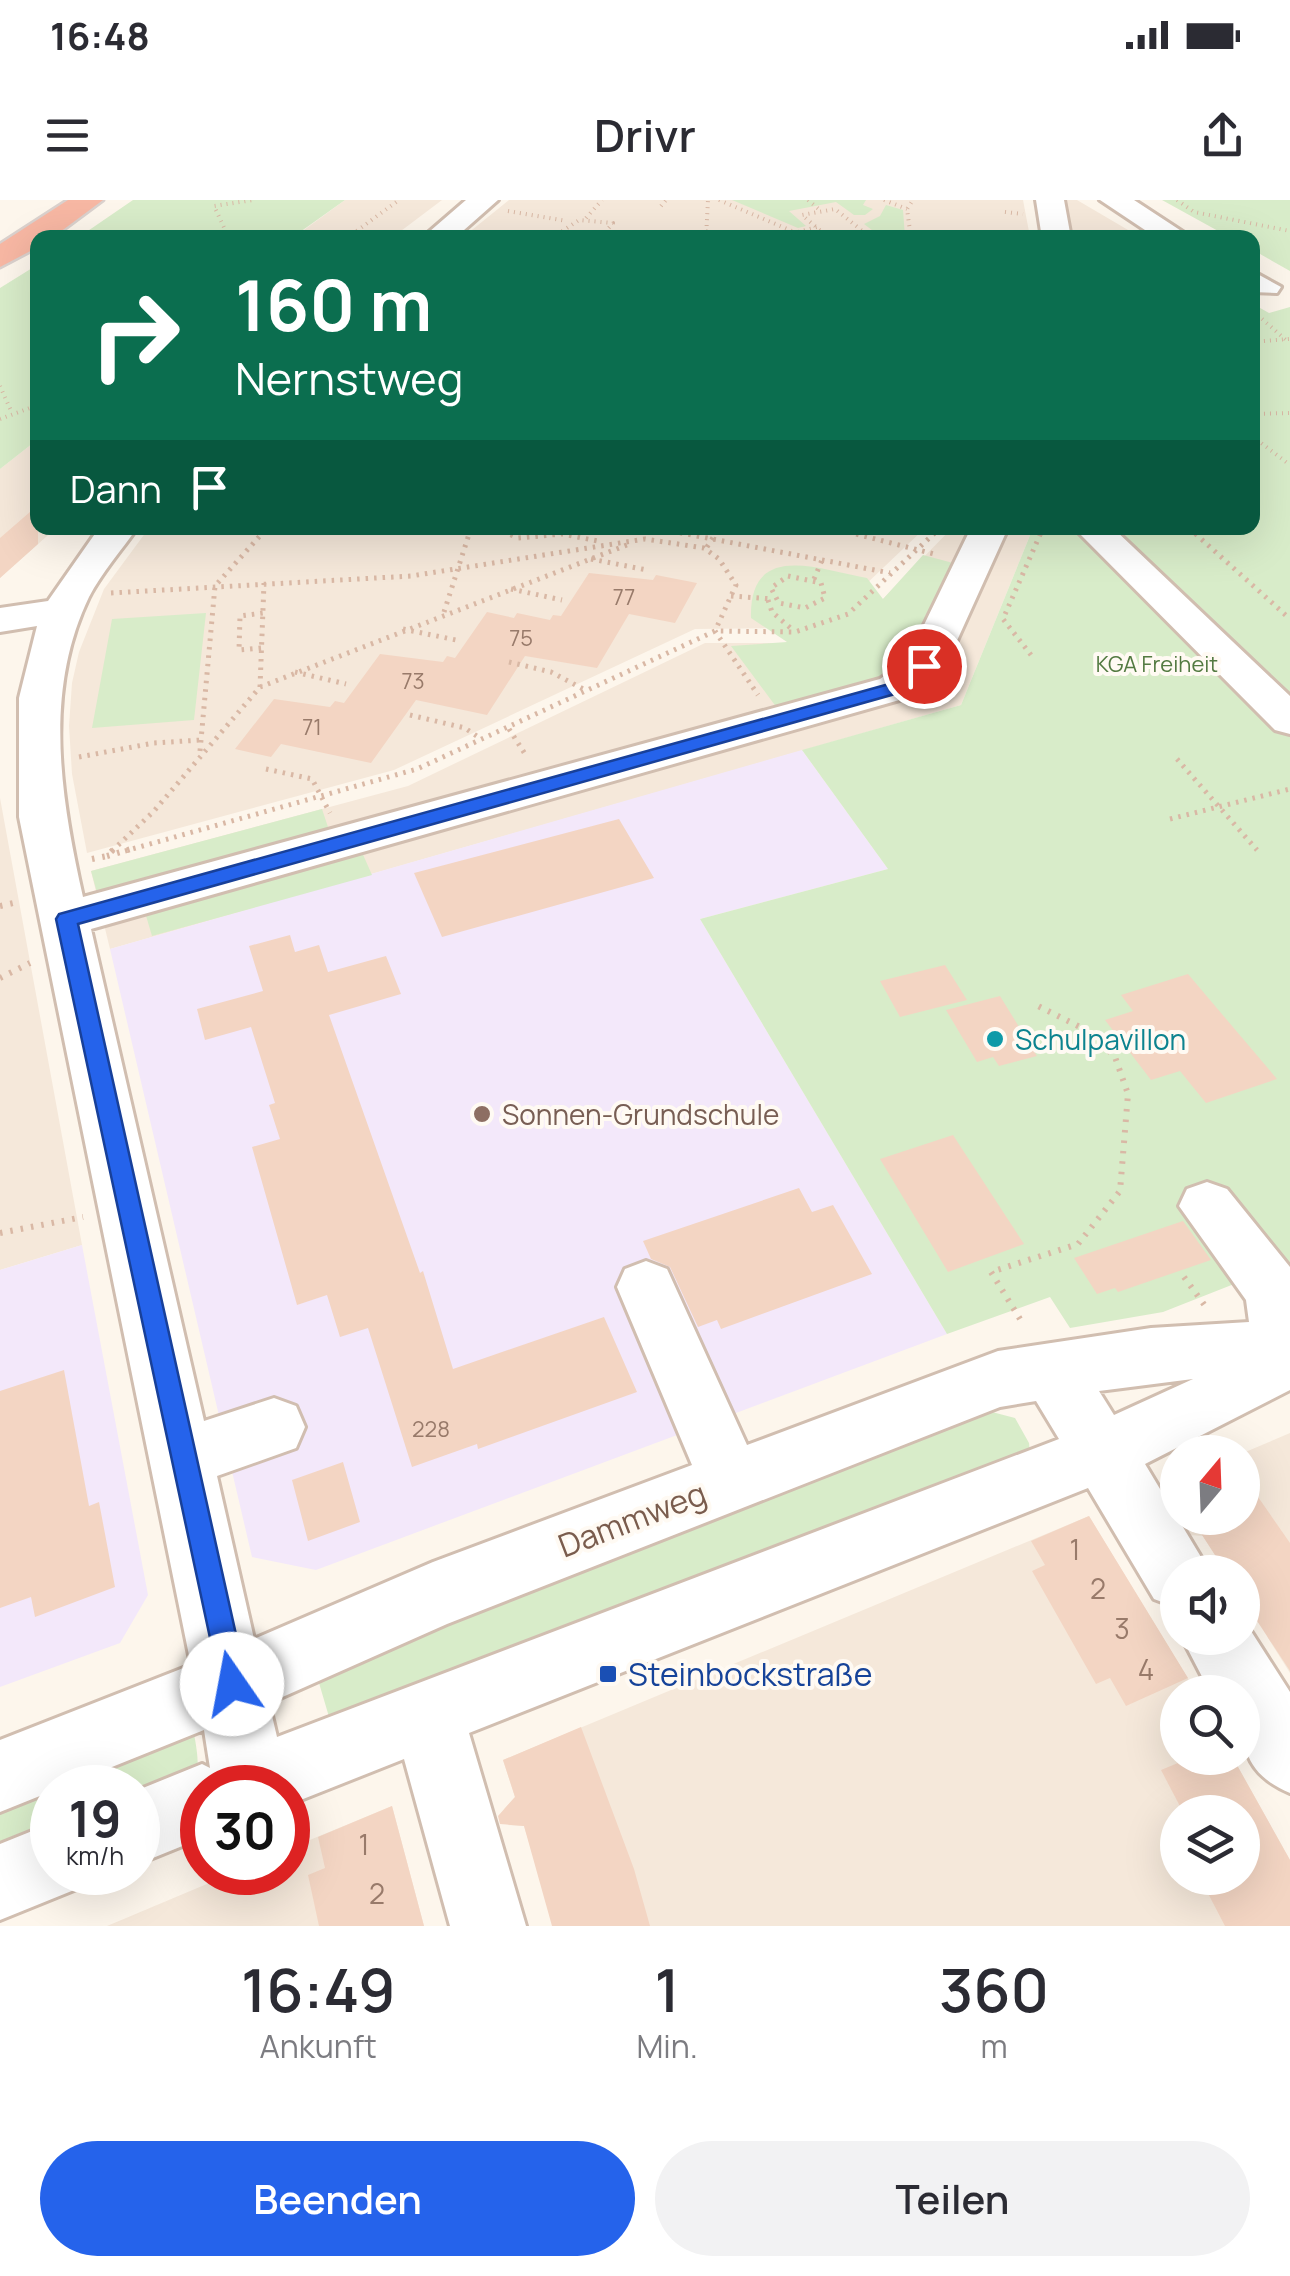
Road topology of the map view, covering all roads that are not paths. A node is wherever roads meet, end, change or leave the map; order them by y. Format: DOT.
graph roads {
  1 [pos="88,200"];
  2 [pos="1050,200"];
  3 [pos="1114,200"];
  4 [pos="488,204"];
  5 [pos="42,230"];
  6 [pos="448,230"];
  7 [pos="1056,230"];
  8 [pos="1165,230"];
  9 [pos="30,238"];
  10 [pos="0,258"];
  11 [pos="113,535"];
  12 [pos="1099,535"];
  13 [pos="981,545"];
  14 [pos="64,603"];
  15 [pos="0,620"];
  16 [pos="1290,720"];
  17 [pos="44,910"];
  18 [pos="1207,1206"];
  19 [pos="646,1287"];
  20 [pos="1035,1345"];
  21 [pos="1288,1357"];
  22 [pos="274,1428"];
  23 [pos="1101,1453"];
  24 [pos="184,1458"];
  25 [pos="732,1480"];
  26 [pos="1165,1555"];
  27 [pos="1226,1655"];
  28 [pos="232,1684"];
  29 [pos="428,1714"];
  30 [pos="1290,1758"];
  31 [pos="231,1765"];
  32 [pos="296,1765"];
  33 [pos="0,1776"];
  34 [pos="30,1870"];
  35 [pos="0,1882"];
  36 [pos="488,1926"];
  1 -- 5 [label="highway"];
  2 -- 7 [label="street"];
  3 -- 8 [label="street"];
  4 -- 6 [label="street"];
  9 -- 10 [label="highway"];
  11 -- 14 [label="street"];
  12 -- 16 [label="street"];
  13 -- 17 [label="street"];
  14 -- 15 [label="street"];
  14 -- 17 [label="street"];
  17 -- 24 [label="street"];
  18 -- 21 [label="street"];
  19 -- 25 [label="street"];
  20 -- 21 [label="street, Dammweg"];
  20 -- 23 [label="street"];
  20 -- 25 [label="street, Dammweg"];
  21 -- 23 [label="street"];
  22 -- 24 [label="street"];
  23 -- 26 [label="street"];
  23 -- 29 [label="street"];
  24 -- 28 [label="street"];
  25 -- 28 [label="street, Dammweg"];
  27 -- 30 [label="street"];
  28 -- 31 [label="street"];
  28 -- 33 [label="street, Dammweg"];
  29 -- 32 [label="street"];
  29 -- 36 [label="street"];
  34 -- 35 [label="street"];
}
